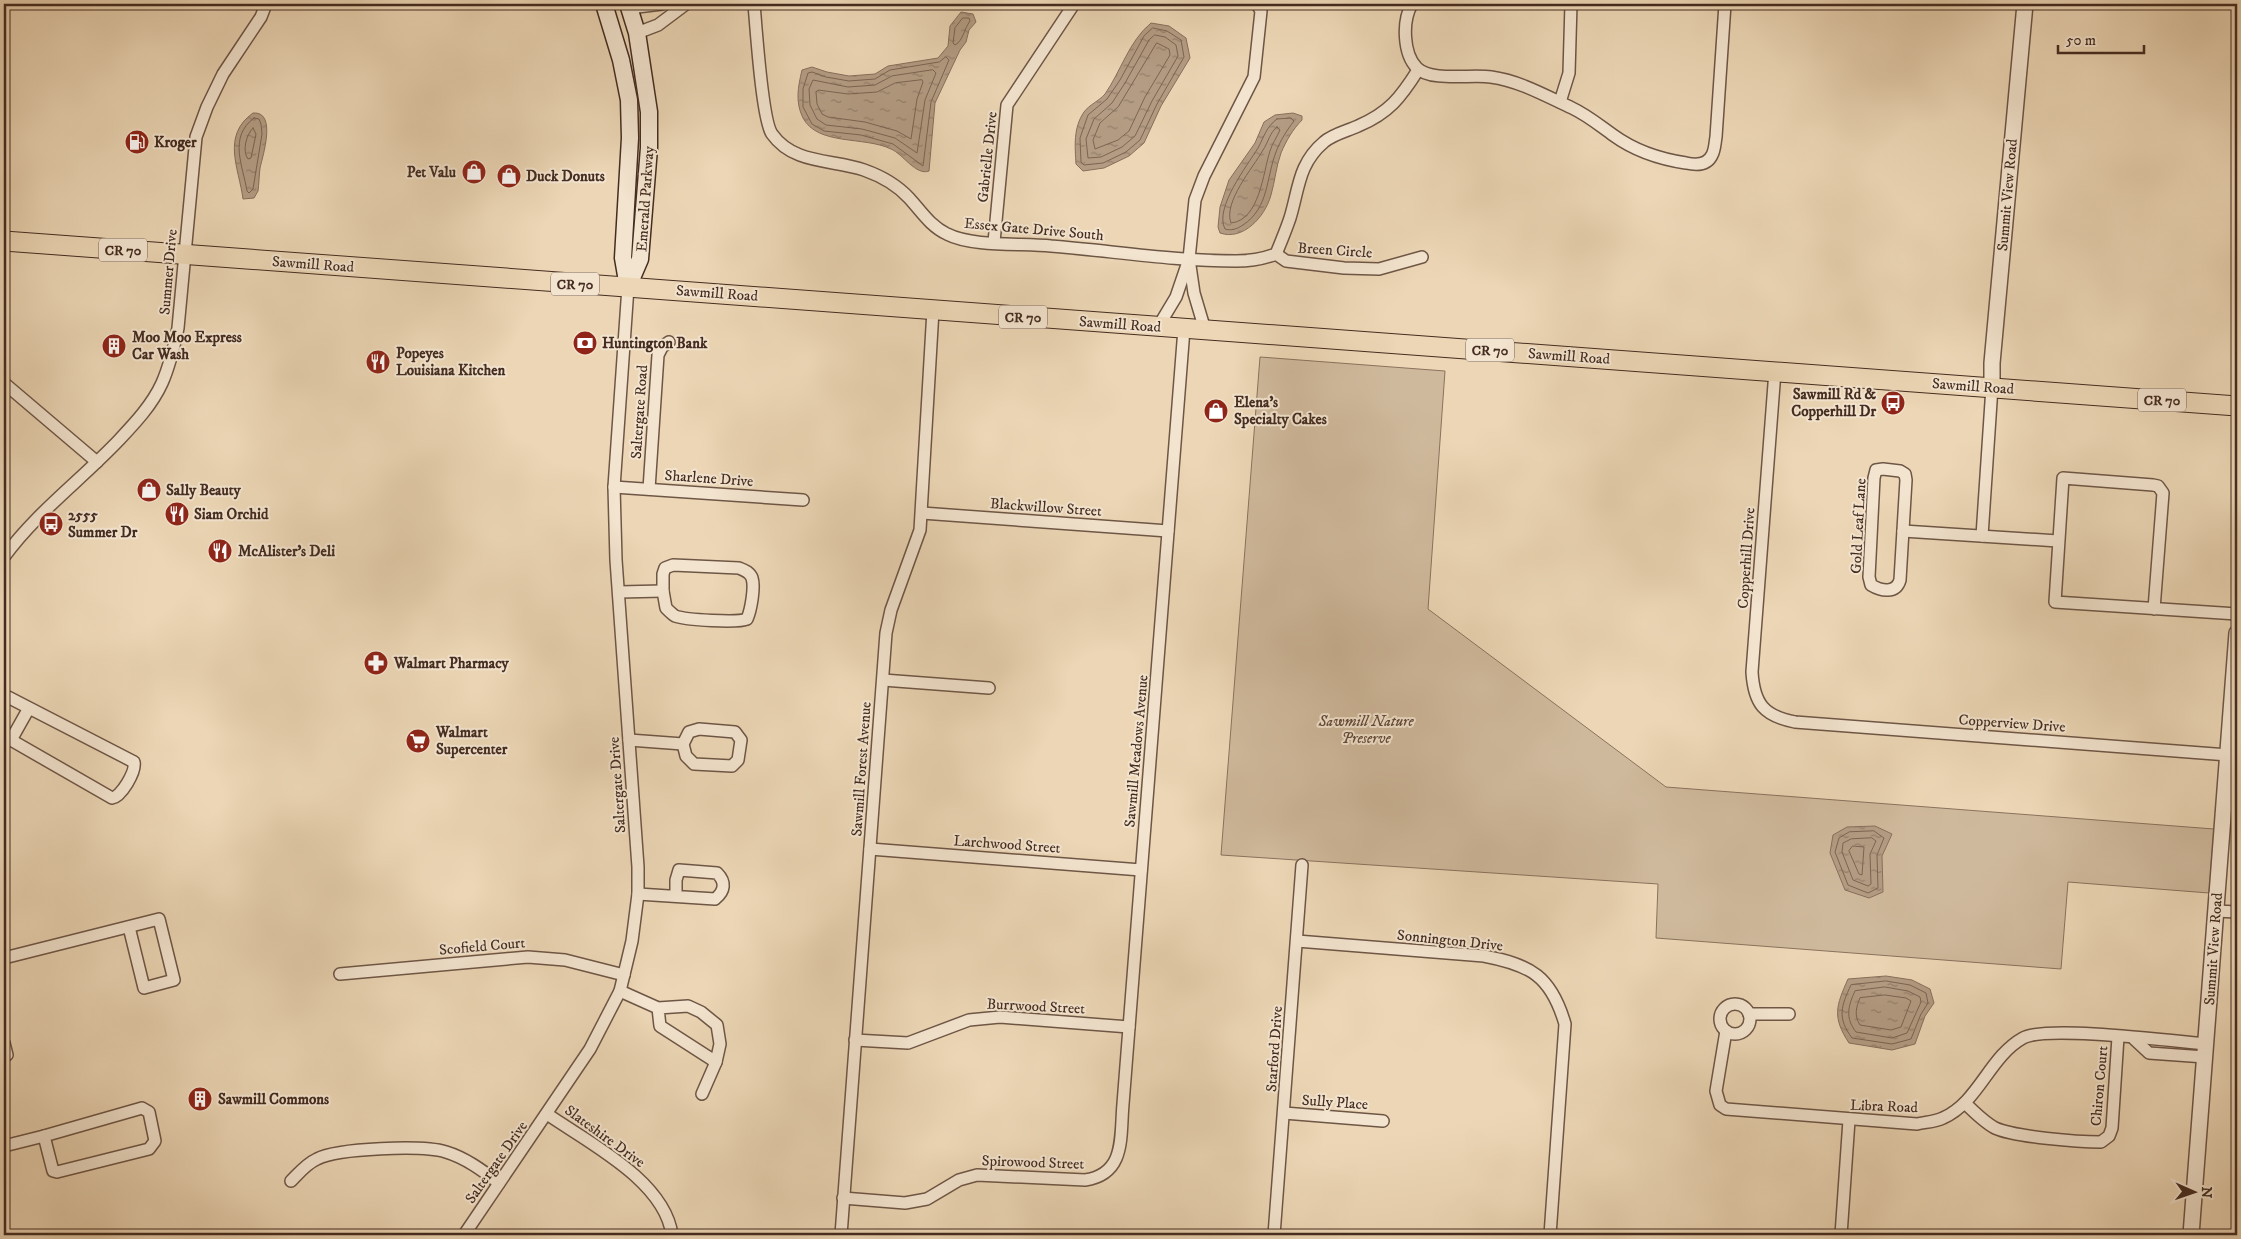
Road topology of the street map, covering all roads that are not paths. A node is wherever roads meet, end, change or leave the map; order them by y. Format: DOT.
graph roads {
  1 [pos="266,4"];
  2 [pos="604,4"];
  3 [pos="662,4"];
  4 [pos="686,4"];
  5 [pos="754,4"];
  6 [pos="1074,4"];
  7 [pos="1412,4"];
  8 [pos="1571,4"];
  9 [pos="1725,4"];
  10 [pos="2025,4"];
  11 [pos="628,6"];
  12 [pos="1260,6"];
  13 [pos="637,33"];
  14 [pos="1418,70"];
  15 [pos="1560,102"];
  16 [pos="4,241"];
  17 [pos="994,242"];
  18 [pos="184,254"];
  19 [pos="1276,254"];
  20 [pos="1422,256"];
  21 [pos="1189,259"];
  22 [pos="628,287"];
  23 [pos="933,310"];
  24 [pos="1158,326"];
  25 [pos="1184,329"];
  26 [pos="1205,330"];
  27 [pos="669,342"];
  28 [pos="1775,371"];
  29 [pos="4,383"];
  30 [pos="1992,387"];
  31 [pos="2237,406"];
  32 [pos="98,462"];
  33 [pos="614,487"];
  34 [pos="649,489"];
  35 [pos="803,500"];
  36 [pos="922,513"];
  37 [pos="1168,531"];
  38 [pos="1903,531"];
  39 [pos="1982,536"];
  40 [pos="2058,541"];
  41 [pos="4,557"];
  42 [pos="663,591"];
  43 [pos="618,592"];
  44 [pos="2154,609"];
  45 [pos="2237,614"];
  46 [pos="2237,633"];
  47 [pos="883,680"];
  48 [pos="989,688"];
  49 [pos="4,695"];
  50 [pos="28,708"];
  51 [pos="1795,722"];
  52 [pos="629,740"];
  53 [pos="683,744"];
  54 [pos="2228,756"];
  55 [pos="870,849"];
  56 [pos="1302,865"];
  57 [pos="1141,870"];
  58 [pos="638,894"];
  59 [pos="676,896"];
  60 [pos="2216,911"];
  61 [pos="2237,912"];
  62 [pos="129,927"];
  63 [pos="1297,941"];
  64 [pos="4,958"];
  65 [pos="340,974"];
  66 [pos="624,975"];
  67 [pos="620,991"];
  68 [pos="658,1008"];
  69 [pos="1749,1014"];
  70 [pos="1789,1014"];
  71 [pos="1129,1027"];
  72 [pos="1726,1031"];
  73 [pos="2118,1037"];
  74 [pos="856,1040"];
  75 [pos="4,1043"];
  76 [pos="2205,1050"];
  77 [pos="7,1055"];
  78 [pos="716,1062"];
  79 [pos="702,1094"];
  80 [pos="1965,1103"];
  81 [pos="1284,1113"];
  82 [pos="547,1114"];
  83 [pos="1849,1120"];
  84 [pos="1383,1121"];
  85 [pos="44,1136"];
  86 [pos="4,1146"];
  87 [pos="1107,1172"];
  88 [pos="291,1182"];
  89 [pos="499,1183"];
  90 [pos="844,1198"];
  91 [pos="464,1235"];
  92 [pos="672,1235"];
  93 [pos="841,1235"];
  94 [pos="1274,1235"];
  95 [pos="1550,1235"];
  96 [pos="1841,1235"];
  97 [pos="2191,1235"];
  1 -- 18 [label="street, Summer Drive"];
  2 -- 22 [label="main road, Emerald Parkway"];
  3 -- 11 [label="street"];
  4 -- 13 [label="street"];
  5 -- 17 [label="street, Essex Gate Drive South"];
  6 -- 17 [label="street, Gabrielle Drive"];
  7 -- 14 [label="street"];
  8 -- 15 [label="street"];
  9 -- 15 [label="street"];
  10 -- 30 [label="street, Summit View Road"];
  11 -- 13 [label="main road, Emerald Parkway"];
  12 -- 21 [label="street"];
  13 -- 22 [label="main road, Emerald Parkway"];
  14 -- 15 [label="street"];
  14 -- 19 [label="street"];
  16 -- 18 [label="main road, Sawmill Road / CR 70"];
  17 -- 21 [label="street, Essex Gate Drive South"];
  18 -- 22 [label="main road, Sawmill Road / CR 70"];
  18 -- 32 [label="street, Summer Drive"];
  19 -- 20 [label="street, Breen Circle"];
  19 -- 21 [label="street, Essex Gate Drive South"];
  21 -- 24 [label="street"];
  21 -- 26 [label="street"];
  22 -- 23 [label="main road, Sawmill Road / CR 70"];
  22 -- 33 [label="street, Saltergate Drive"];
  23 -- 24 [label="main road, Sawmill Road / CR 70"];
  23 -- 36 [label="street, Sawmill Forest Avenue"];
  24 -- 25 [label="main road, Sawmill Road / CR 70"];
  25 -- 26 [label="main road, Sawmill Road / CR 70"];
  25 -- 37 [label="street, Sawmill Meadows Avenue"];
  26 -- 28 [label="main road, Sawmill Road / CR 70"];
  27 -- 34 [label="street, Saltergate Road"];
  28 -- 30 [label="main road, Sawmill Road / CR 70"];
  28 -- 51 [label="street, Copperhill Drive"];
  29 -- 32 [label="street"];
  30 -- 31 [label="main road, Sawmill Road / CR 70"];
  30 -- 39 [label="street"];
  32 -- 41 [label="street, Summer Drive"];
  33 -- 34 [label="street, Sharlene Drive"];
  33 -- 43 [label="street, Saltergate Drive"];
  34 -- 35 [label="street, Sharlene Drive"];
  36 -- 37 [label="street, Blackwillow Street"];
  36 -- 47 [label="street, Sawmill Forest Avenue"];
  37 -- 57 [label="street, Sawmill Meadows Avenue"];
  38 -- 38 [label="street, Gold Leaf Lane"];
  38 -- 39 [label="street"];
  39 -- 40 [label="street"];
  40 -- 44 [label="street"];
  40 -- 44 [label="street"];
  42 -- 42 [label="street"];
  42 -- 43 [label="street"];
  43 -- 52 [label="street, Saltergate Drive"];
  44 -- 45 [label="street"];
  46 -- 54 [label="street, Summit View Road"];
  47 -- 48 [label="street"];
  47 -- 55 [label="street, Sawmill Forest Avenue"];
  49 -- 50 [label="street"];
  50 -- 50 [label="street"];
  51 -- 54 [label="street, Copperview Drive"];
  52 -- 53 [label="street"];
  52 -- 58 [label="street, Saltergate Drive"];
  53 -- 53 [label="street"];
  54 -- 60 [label="street, Summit View Road"];
  55 -- 57 [label="street, Larchwood Street"];
  55 -- 74 [label="street, Sawmill Forest Avenue"];
  56 -- 63 [label="street, Starford Drive"];
  57 -- 71 [label="street, Sawmill Meadows Avenue"];
  58 -- 59 [label="street"];
  58 -- 66 [label="street, Saltergate Drive"];
  60 -- 61 [label="street"];
  60 -- 76 [label="street, Summit View Road"];
  62 -- 62 [label="street"];
  62 -- 64 [label="street"];
  63 -- 81 [label="street, Starford Drive"];
  63 -- 95 [label="street, Sonnington Drive"];
  65 -- 66 [label="street, Scofield Court"];
  66 -- 67 [label="street, Saltergate Drive"];
  67 -- 68 [label="street"];
  67 -- 82 [label="street, Saltergate Drive"];
  68 -- 78 [label="street"];
  68 -- 78 [label="street"];
  69 -- 70 [label="street"];
  69 -- 72 [label="street"];
  69 -- 72 [label="street"];
  71 -- 74 [label="street, Burrwood Street"];
  71 -- 87 [label="street, Sawmill Meadows Avenue"];
  72 -- 83 [label="street, Libra Road"];
  73 -- 76 [label="street, Libra Road"];
  73 -- 80 [label="street, Libra Road"];
  73 -- 80 [label="street, Chiron Court"];
  74 -- 90 [label="street, Sawmill Forest Avenue"];
  75 -- 77 [label="street"];
  76 -- 97 [label="street, Summit View Road"];
  78 -- 79 [label="street"];
  80 -- 83 [label="street, Libra Road"];
  81 -- 84 [label="street, Sully Place"];
  81 -- 94 [label="street, Starford Drive"];
  82 -- 89 [label="street, Saltergate Drive"];
  82 -- 92 [label="street, Slateshire Drive"];
  83 -- 96 [label="street"];
  85 -- 85 [label="street"];
  85 -- 86 [label="street"];
  87 -- 90 [label="street, Spirowood Street"];
  88 -- 89 [label="street"];
  89 -- 91 [label="street, Saltergate Drive"];
  90 -- 93 [label="street, Sawmill Forest Avenue"];
}
